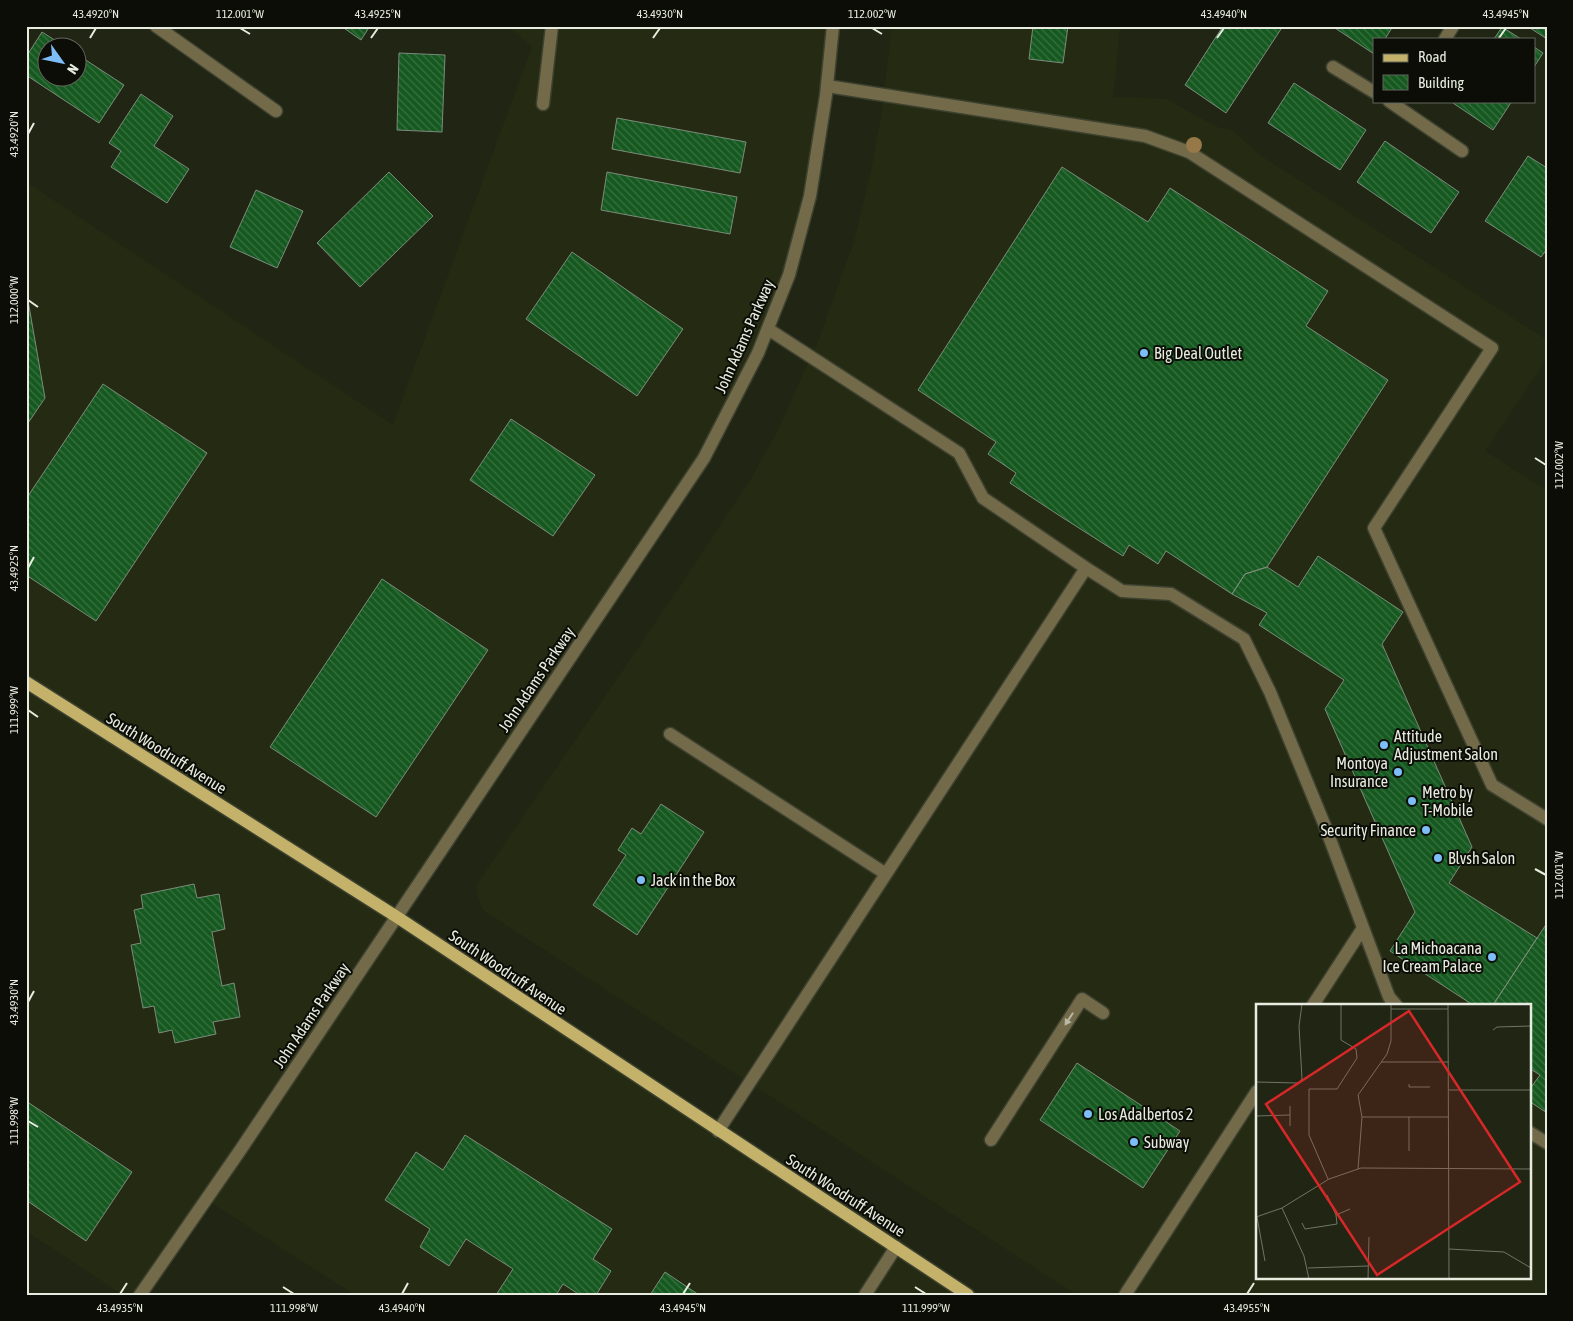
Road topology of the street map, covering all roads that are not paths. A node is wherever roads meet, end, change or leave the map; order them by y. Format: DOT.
graph roads {
  1 [pos="156,26"];
  2 [pos="552,26"];
  3 [pos="834,26"];
  4 [pos="1453,26"];
  5 [pos="1446,38"];
  6 [pos="1333,66"];
  7 [pos="827,86"];
  8 [pos="1373,91"];
  9 [pos="543,104"];
  10 [pos="1403,105"];
  11 [pos="276,111"];
  12 [pos="1462,151"];
  13 [pos="768,329"];
  14 [pos="1086,568"];
  15 [pos="26,682"];
  16 [pos="670,734"];
  17 [pos="1547,819"];
  18 [pos="886,874"];
  19 [pos="397,917"];
  20 [pos="1363,928"];
  21 [pos="1314,1004"];
  22 [pos="1395,1004"];
  23 [pos="1103,1013"];
  24 [pos="1256,1093"];
  25 [pos="718,1131"];
  26 [pos="1530,1133"];
  27 [pos="991,1140"];
  28 [pos="1547,1143"];
  29 [pos="896,1247"];
  30 [pos="140,1295"];
  31 [pos="865,1295"];
  32 [pos="968,1295"];
  33 [pos="1125,1295"];
  1 -- 11 [label="street"];
  2 -- 9 [label="street"];
  3 -- 7 [label="street, John Adams Parkway"];
  4 -- 5 [label="street"];
  6 -- 8 [label="street"];
  7 -- 13 [label="street, John Adams Parkway"];
  7 -- 17 [label="street"];
  10 -- 12 [label="street"];
  13 -- 14 [label="street"];
  13 -- 19 [label="street, John Adams Parkway"];
  14 -- 18 [label="street"];
  14 -- 20 [label="street"];
  15 -- 19 [label="main road, South Woodruff Avenue"];
  16 -- 18 [label="street"];
  18 -- 25 [label="street"];
  19 -- 25 [label="main road, South Woodruff Avenue"];
  19 -- 30 [label="street, John Adams Parkway"];
  20 -- 21 [label="street"];
  20 -- 22 [label="street"];
  23 -- 27 [label="street, one-way"];
  24 -- 33 [label="street"];
  25 -- 29 [label="main road, South Woodruff Avenue"];
  26 -- 28 [label="street"];
  29 -- 31 [label="street"];
  29 -- 32 [label="main road, South Woodruff Avenue"];
}
